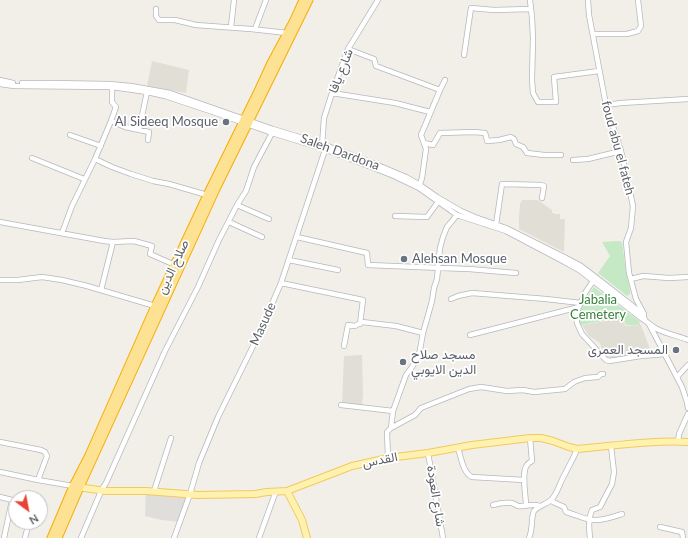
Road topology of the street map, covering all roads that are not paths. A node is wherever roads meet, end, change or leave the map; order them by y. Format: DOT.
graph roads {
  1 [pos="234,0"];
  2 [pos="266,0"];
  3 [pos="303,0"];
  4 [pos="309,0"];
  5 [pos="378,0"];
  6 [pos="530,0"];
  7 [pos="588,0"];
  8 [pos="638,0"];
  9 [pos="156,9"];
  10 [pos="530,9"];
  11 [pos="231,27"];
  12 [pos="255,29"];
  13 [pos="287,34"];
  14 [pos="594,34"];
  15 [pos="348,49"];
  16 [pos="464,55"];
  17 [pos="599,71"];
  18 [pos="0,80"];
  19 [pos="445,80"];
  20 [pos="0,84"];
  21 [pos="112,87"];
  22 [pos="440,90"];
  23 [pos="147,92"];
  24 [pos="332,93"];
  25 [pos="688,99"];
  26 [pos="606,105"];
  27 [pos="430,112"];
  28 [pos="246,121"];
  29 [pos="111,122"];
  30 [pos="139,130"];
  31 [pos="272,133"];
  32 [pos="70,135"];
  33 [pos="148,140"];
  34 [pos="424,143"];
  35 [pos="101,146"];
  36 [pos="323,147"];
  37 [pos="621,151"];
  38 [pos="561,155"];
  39 [pos="32,158"];
  40 [pos="95,159"];
  41 [pos="573,160"];
  42 [pos="84,179"];
  43 [pos="419,187"];
  44 [pos="207,195"];
  45 [pos="542,198"];
  46 [pos="438,202"];
  47 [pos="237,205"];
  48 [pos="457,215"];
  49 [pos="395,216"];
  50 [pos="269,219"];
  51 [pos="0,222"];
  52 [pos="229,222"];
  53 [pos="496,225"];
  54 [pos="62,233"];
  55 [pos="297,236"];
  56 [pos="262,237"];
  57 [pos="112,242"];
  58 [pos="289,260"];
  59 [pos="175,265"];
  60 [pos="438,268"];
  61 [pos="338,270"];
  62 [pos="516,273"];
  63 [pos="688,277"];
  64 [pos="0,280"];
  65 [pos="631,280"];
  66 [pos="593,281"];
  67 [pos="281,283"];
  68 [pos="101,290"];
  69 [pos="451,299"];
  70 [pos="580,305"];
  71 [pos="155,306"];
  72 [pos="646,321"];
  73 [pos="360,324"];
  74 [pos="423,333"];
  75 [pos="470,335"];
  76 [pos="688,340"];
  77 [pos="344,346"];
  78 [pos="666,354"];
  79 [pos="688,365"];
  80 [pos="603,374"];
  81 [pos="677,377"];
  82 [pos="687,402"];
  83 [pos="341,405"];
  84 [pos="688,408"];
  85 [pos="393,411"];
  86 [pos="688,414"];
  87 [pos="391,428"];
  88 [pos="171,438"];
  89 [pos="530,438"];
  90 [pos="678,441"];
  91 [pos="0,442"];
  92 [pos="688,442"];
  93 [pos="611,446"];
  94 [pos="458,448"];
  95 [pos="577,449"];
  96 [pos="428,453"];
  97 [pos="388,458"];
  98 [pos="0,472"];
  99 [pos="38,480"];
  100 [pos="524,480"];
  101 [pos="76,486"];
  102 [pos="102,490"];
  103 [pos="154,491"];
  104 [pos="276,491"];
  105 [pos="287,491"];
  106 [pos="190,494"];
  107 [pos="552,499"];
  108 [pos="493,505"];
  109 [pos="526,505"];
  110 [pos="540,506"];
  111 [pos="622,514"];
  112 [pos="589,519"];
  113 [pos="8,523"];
  114 [pos="660,527"];
  115 [pos="4,538"];
  116 [pos="51,538"];
  117 [pos="58,538"];
  118 [pos="81,538"];
  119 [pos="174,538"];
  120 [pos="259,538"];
  121 [pos="307,538"];
  122 [pos="443,538"];
  123 [pos="529,538"];
  124 [pos="590,538"];
  125 [pos="683,538"];
  1 -- 11 [label="street"];
  2 -- 12 [label="street"];
  3 -- 13 [label="highway, صلاح الدين"];
  4 -- 28 [label="highway, صلاح الدين"];
  5 -- 15 [label="street, شارع يافا"];
  6 -- 10 [label="street"];
  7 -- 14 [label="street, foud abu el fateh"];
  8 -- 14 [label="street"];
  9 -- 11 [label="street"];
  10 -- 16 [label="street"];
  10 -- 17 [label="street"];
  11 -- 12 [label="street"];
  12 -- 13 [label="street"];
  13 -- 28 [label="highway, صلاح الدين"];
  14 -- 17 [label="street, foud abu el fateh"];
  15 -- 22 [label="street"];
  15 -- 24 [label="street, شارع يافا"];
  17 -- 26 [label="street, foud abu el fateh"];
  18 -- 28 [label="street, Saleh Dardona"];
  19 -- 22 [label="street"];
  20 -- 21 [label="street, Saleh Dardona"];
  21 -- 23 [label="street, Saleh Dardona"];
  21 -- 29 [label="street"];
  22 -- 27 [label="street"];
  23 -- 28 [label="street, Saleh Dardona"];
  23 -- 30 [label="street"];
  24 -- 27 [label="street"];
  24 -- 36 [label="street, شارع يافا"];
  25 -- 26 [label="street"];
  26 -- 37 [label="street, foud abu el fateh"];
  27 -- 34 [label="street"];
  28 -- 31 [label="street, Saleh Dardona"];
  28 -- 36 [label="street, Saleh Dardona"];
  28 -- 44 [label="highway, صلاح الدين"];
  28 -- 101 [label="highway, صلاح الدين"];
  29 -- 30 [label="street"];
  29 -- 35 [label="street"];
  30 -- 33 [label="street"];
  31 -- 36 [label="street, Saleh Dardona"];
  31 -- 47 [label="street"];
  32 -- 35 [label="street"];
  34 -- 38 [label="street"];
  34 -- 43 [label="street"];
  35 -- 40 [label="street"];
  36 -- 43 [label="street, Saleh Dardona"];
  36 -- 55 [label="street, Masude"];
  37 -- 41 [label="street"];
  37 -- 65 [label="street, foud abu el fateh"];
  39 -- 42 [label="street"];
  40 -- 42 [label="street"];
  40 -- 44 [label="street"];
  42 -- 54 [label="street"];
  43 -- 46 [label="street, Saleh Dardona"];
  43 -- 53 [label="street, Saleh Dardona"];
  44 -- 59 [label="highway, صلاح الدين"];
  45 -- 53 [label="street"];
  46 -- 48 [label="street, Saleh Dardona"];
  46 -- 49 [label="street"];
  47 -- 50 [label="street"];
  47 -- 52 [label="street"];
  48 -- 53 [label="street, Saleh Dardona"];
  48 -- 60 [label="street"];
  51 -- 54 [label="street"];
  52 -- 56 [label="street"];
  52 -- 102 [label="street"];
  53 -- 66 [label="street, Saleh Dardona"];
  53 -- 72 [label="street, Saleh Dardona"];
  54 -- 57 [label="street"];
  55 -- 58 [label="street, Masude"];
  55 -- 60 [label="street"];
  57 -- 59 [label="street"];
  57 -- 68 [label="street"];
  58 -- 61 [label="street"];
  58 -- 67 [label="street, Masude"];
  59 -- 71 [label="highway, صلاح الدين"];
  60 -- 62 [label="street"];
  60 -- 74 [label="street"];
  63 -- 65 [label="street"];
  64 -- 68 [label="street"];
  65 -- 72 [label="street, foud abu el fateh"];
  66 -- 70 [label="street"];
  66 -- 72 [label="street, Saleh Dardona"];
  67 -- 73 [label="street"];
  67 -- 106 [label="street, Masude"];
  68 -- 71 [label="street"];
  69 -- 70 [label="street"];
  70 -- 75 [label="street"];
  70 -- 78 [label="street"];
  71 -- 101 [label="highway, صلاح الدين"];
  72 -- 76 [label="street, Saleh Dardona"];
  72 -- 78 [label="street, foud abu el fateh"];
  73 -- 74 [label="street"];
  73 -- 77 [label="street"];
  74 -- 85 [label="street"];
  78 -- 81 [label="street, foud abu el fateh"];
  79 -- 81 [label="street"];
  80 -- 87 [label="street"];
  81 -- 82 [label="street, foud abu el fateh"];
  82 -- 84 [label="street, foud abu el fateh"];
  83 -- 85 [label="street"];
  85 -- 87 [label="street"];
  86 -- 90 [label="street"];
  87 -- 97 [label="street"];
  88 -- 103 [label="street"];
  89 -- 94 [label="main road, القدس"];
  89 -- 95 [label="main road, القدس"];
  89 -- 100 [label="street"];
  90 -- 92 [label="main road, القدس"];
  90 -- 93 [label="main road, القدس"];
  91 -- 99 [label="street"];
  93 -- 95 [label="main road, القدس"];
  93 -- 112 [label="street"];
  94 -- 96 [label="main road, القدس"];
  94 -- 100 [label="street"];
  95 -- 107 [label="street"];
  96 -- 97 [label="main road, القدس"];
  96 -- 122 [label="street, شارع العودة"];
  97 -- 105 [label="main road, القدس"];
  98 -- 99 [label="street"];
  99 -- 101 [label="street"];
  100 -- 109 [label="street"];
  101 -- 102 [label="main road, القدس"];
  101 -- 116 [label="highway, صلاح الدين"];
  101 -- 117 [label="highway, صلاح الدين"];
  102 -- 103 [label="main road, القدس"];
  102 -- 118 [label="street"];
  103 -- 106 [label="main road, القدس"];
  104 -- 105 [label="main road, القدس"];
  104 -- 106 [label="main road, القدس"];
  104 -- 120 [label="street"];
  105 -- 121 [label="main road"];
  106 -- 119 [label="street, Masude"];
  107 -- 110 [label="street"];
  107 -- 112 [label="street"];
  108 -- 109 [label="street"];
  109 -- 110 [label="street"];
  110 -- 123 [label="street"];
  111 -- 112 [label="street"];
  112 -- 124 [label="street"];
  113 -- 115 [label="street"];
  114 -- 125 [label="street"];
}
